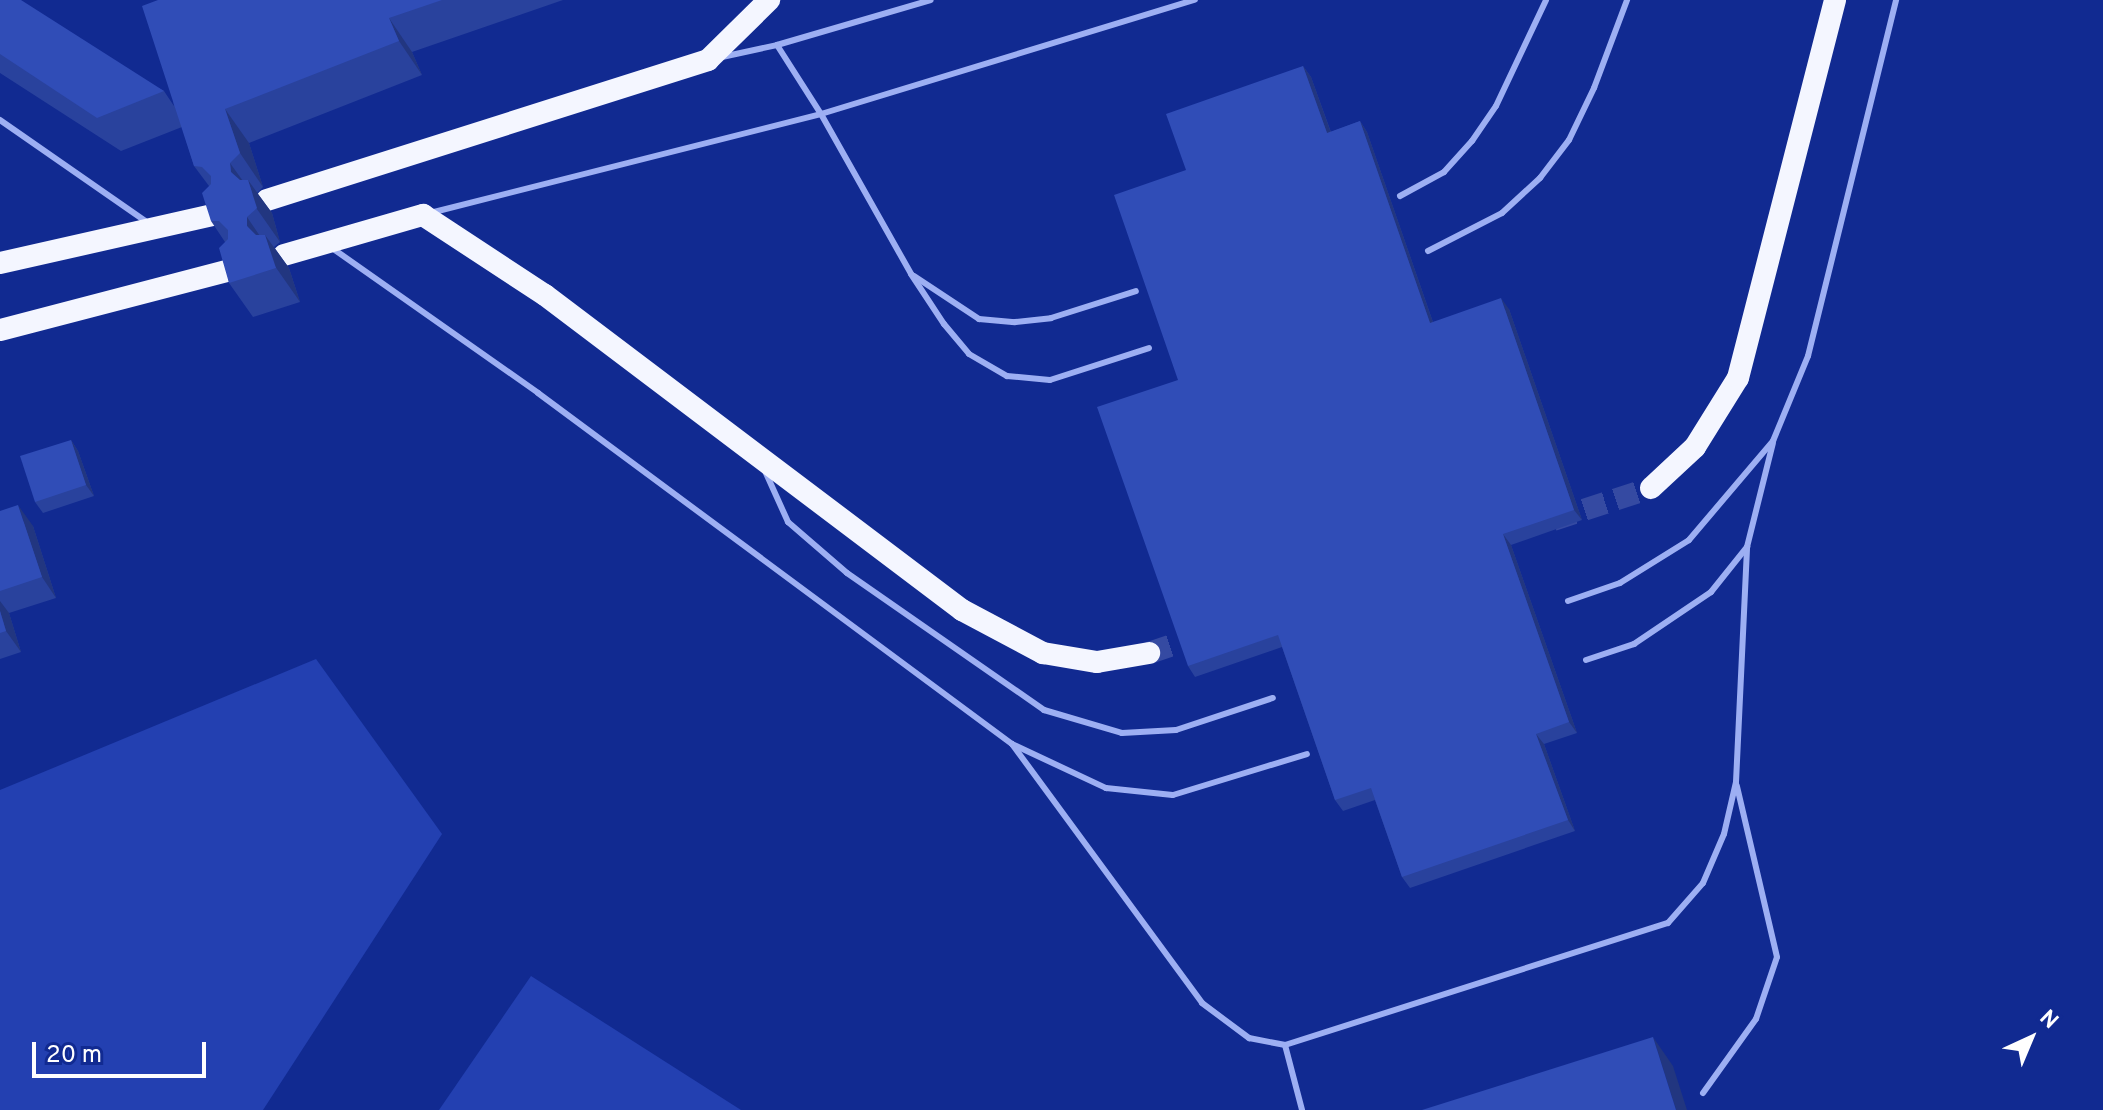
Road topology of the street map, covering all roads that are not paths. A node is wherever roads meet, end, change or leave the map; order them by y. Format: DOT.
graph roads {
  1 [pos="769,0"];
  2 [pos="931,0"];
  3 [pos="1195,0"];
  4 [pos="1546,0"];
  5 [pos="1627,0"];
  6 [pos="1835,0"];
  7 [pos="1896,0"];
  8 [pos="777,45"];
  9 [pos="708,60"];
  10 [pos="821,114"];
  11 [pos="0,120"];
  12 [pos="1400,196"];
  13 [pos="267,200"];
  14 [pos="221,213"];
  15 [pos="423,215"];
  16 [pos="154,227"];
  17 [pos="325,244"];
  18 [pos="1428,251"];
  19 [pos="284,255"];
  20 [pos="0,263"];
  21 [pos="238,268"];
  22 [pos="911,274"];
  23 [pos="1136,291"];
  24 [pos="0,330"];
  25 [pos="1149,348"];
  26 [pos="1773,441"];
  27 [pos="758,457"];
  28 [pos="1651,488"];
  29 [pos="1747,547"];
  30 [pos="1568,601"];
  31 [pos="1149,653"];
  32 [pos="1586,660"];
  33 [pos="1273,698"];
  34 [pos="1012,744"];
  35 [pos="1307,754"];
  36 [pos="1736,782"];
  37 [pos="1285,1045"];
  38 [pos="1703,1093"];
  39 [pos="1302,1110"];
  1 -- 9 [label="highway"];
  2 -- 8 [label="lane"];
  3 -- 10 [label="lane"];
  4 -- 12 [label="lane"];
  5 -- 18 [label="lane"];
  6 -- 28 [label="highway"];
  7 -- 26 [label="lane"];
  8 -- 9 [label="lane"];
  8 -- 10 [label="lane"];
  9 -- 13 [label="highway"];
  10 -- 15 [label="lane"];
  10 -- 22 [label="lane"];
  11 -- 16 [label="lane"];
  14 -- 16 [label="highway"];
  15 -- 17 [label="highway"];
  15 -- 27 [label="highway"];
  16 -- 20 [label="highway"];
  17 -- 19 [label="highway"];
  17 -- 34 [label="lane"];
  21 -- 24 [label="highway"];
  22 -- 23 [label="lane"];
  22 -- 25 [label="lane"];
  26 -- 29 [label="lane"];
  26 -- 30 [label="lane"];
  27 -- 31 [label="highway"];
  27 -- 33 [label="lane"];
  29 -- 32 [label="lane"];
  29 -- 36 [label="lane"];
  34 -- 35 [label="lane"];
  34 -- 37 [label="lane"];
  36 -- 37 [label="lane"];
  36 -- 38 [label="lane"];
  37 -- 39 [label="lane"];
}
